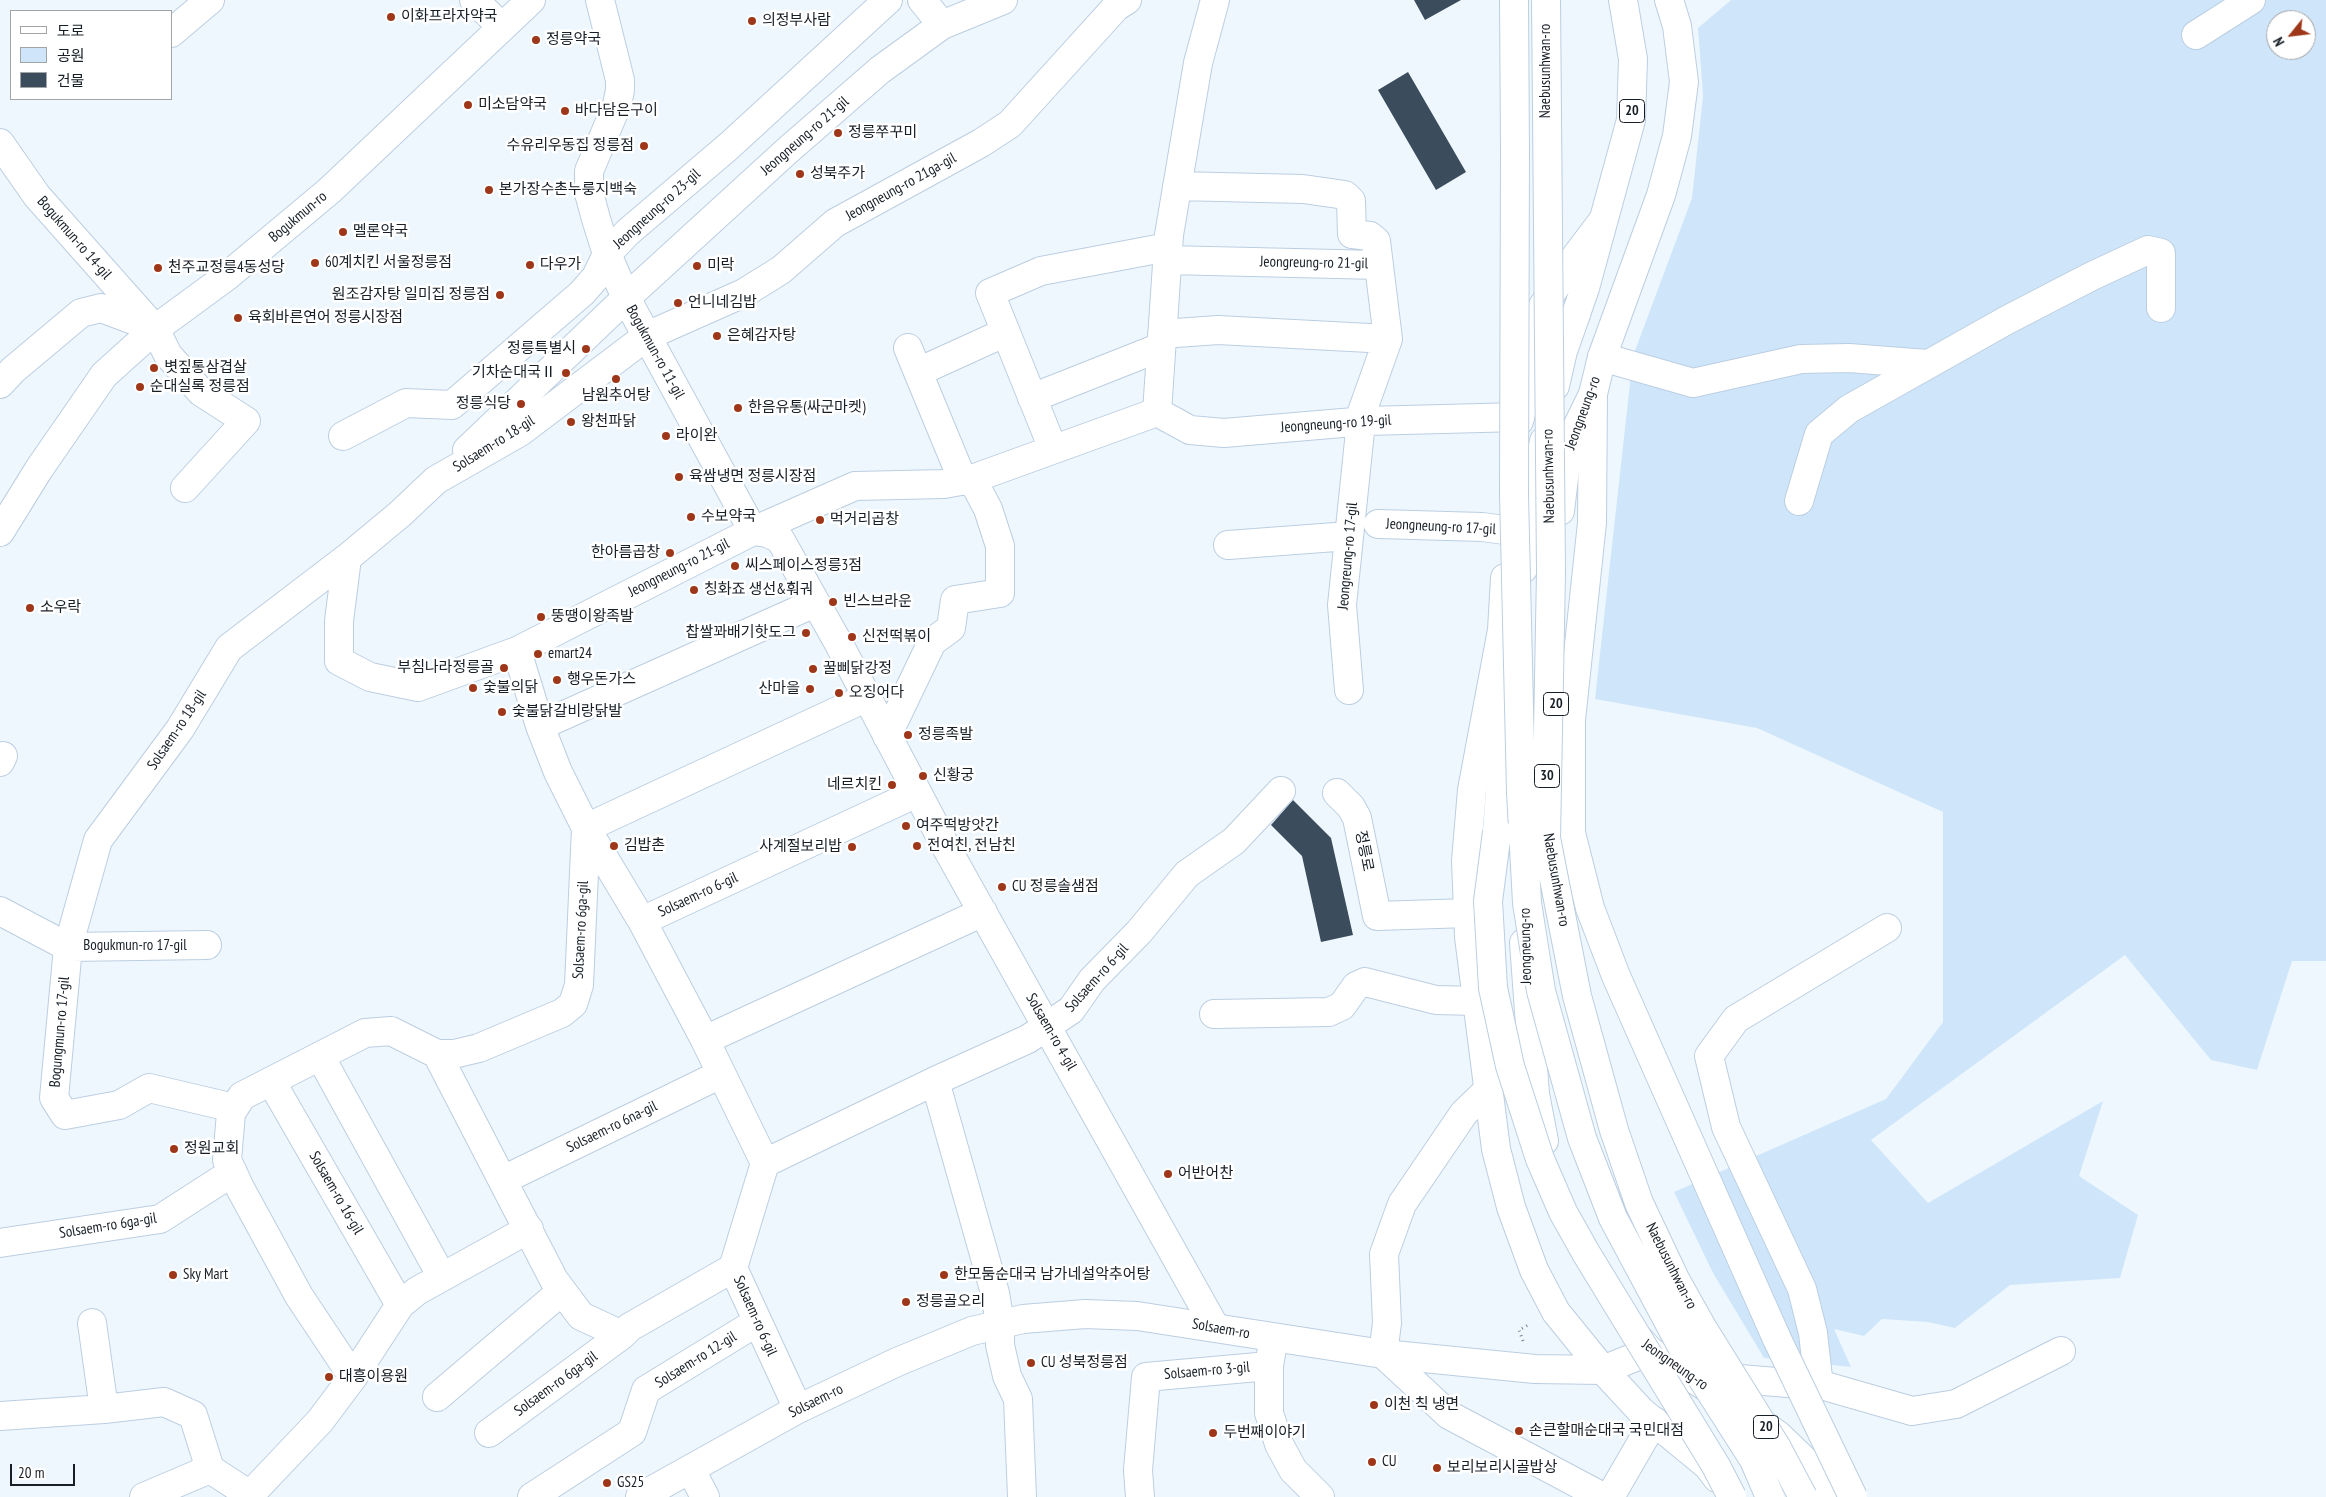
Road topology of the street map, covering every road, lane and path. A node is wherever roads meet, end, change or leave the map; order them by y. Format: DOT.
graph roads {
  1 [pos="210,0"];
  2 [pos="474,0"];
  3 [pos="530,0"];
  4 [pos="600,0"];
  5 [pos="888,0"];
  6 [pos="922,0"];
  7 [pos="1002,0"];
  8 [pos="1127,0"];
  9 [pos="1215,0"];
  10 [pos="1514,0"];
  11 [pos="1546,0"];
  12 [pos="1623,0"];
  13 [pos="1669,0"];
  14 [pos="2251,0"];
  15 [pos="942,25"];
  16 [pos="502,27"];
  17 [pos="172,32"];
  18 [pos="2196,35"];
  19 [pos="0,143"];
  20 [pos="1177,186"];
  21 [pos="1604,219"];
  22 [pos="1167,253"];
  23 [pos="607,254"];
  24 [pos="1379,265"];
  25 [pos="626,298"];
  26 [pos="2161,308"];
  27 [pos="1576,314"];
  28 [pos="155,329"];
  29 [pos="1006,332"];
  30 [pos="647,336"];
  31 [pos="1388,339"];
  32 [pos="1162,341"];
  33 [pos="1602,356"];
  34 [pos="1927,364"];
  35 [pos="0,384"];
  36 [pos="1528,385"];
  37 [pos="1593,394"];
  38 [pos="1032,398"];
  39 [pos="1157,412"];
  40 [pos="1520,417"];
  41 [pos="1364,421"];
  42 [pos="343,436"];
  43 [pos="1053,450"];
  44 [pos="436,480"];
  45 [pos="968,480"];
  46 [pos="185,488"];
  47 [pos="1799,501"];
  48 [pos="1378,524"];
  49 [pos="754,530"];
  50 [pos="1505,530"];
  51 [pos="0,532"];
  52 [pos="1349,536"];
  53 [pos="1228,545"];
  54 [pos="347,558"];
  55 [pos="808,606"];
  56 [pos="517,651"];
  57 [pos="1349,690"];
  58 [pos="859,701"];
  59 [pos="540,726"];
  60 [pos="887,736"];
  61 [pos="1281,791"];
  62 [pos="918,793"];
  63 [pos="1337,793"];
  64 [pos="586,828"];
  65 [pos="983,912"];
  66 [pos="3,913"];
  67 [pos="1456,914"];
  68 [pos="642,921"];
  69 [pos="1887,928"];
  70 [pos="66,945"];
  71 [pos="207,945"];
  72 [pos="1476,1001"];
  73 [pos="1214,1014"];
  74 [pos="1048,1026"];
  75 [pos="705,1040"];
  76 [pos="437,1054"];
  77 [pos="320,1056"];
  78 [pos="721,1074"];
  79 [pos="272,1081"];
  80 [pos="935,1081"];
  81 [pos="1488,1090"];
  82 [pos="234,1108"];
  83 [pos="765,1163"];
  84 [pos="233,1172"];
  85 [pos="503,1180"];
  86 [pos="529,1229"];
  87 [pos="0,1243"];
  88 [pos="733,1268"];
  89 [pos="442,1277"];
  90 [pos="562,1291"];
  91 [pos="400,1305"];
  92 [pos="757,1322"];
  93 [pos="92,1323"];
  94 [pos="1000,1323"];
  95 [pos="1530,1324"];
  96 [pos="1215,1327"];
  97 [pos="622,1336"];
  98 [pos="1274,1338"];
  99 [pos="1523,1341"];
  100 [pos="1650,1351"];
  101 [pos="2061,1351"];
  102 [pos="1383,1354"];
  103 [pos="1269,1366"];
  104 [pos="1603,1370"];
  105 [pos="1687,1374"];
  106 [pos="353,1377"];
  107 [pos="1819,1386"];
  108 [pos="437,1397"];
  109 [pos="104,1408"];
  110 [pos="798,1409"];
  111 [pos="0,1416"];
  112 [pos="1654,1422"];
  113 [pos="489,1433"];
  114 [pos="210,1469"];
  115 [pos="691,1470"];
  116 [pos="250,1496"];
  117 [pos="144,1497"];
  118 [pos="532,1497"];
  119 [pos="640,1497"];
  120 [pos="705,1497"];
  121 [pos="1022,1497"];
  122 [pos="1140,1497"];
  123 [pos="1320,1497"];
  124 [pos="1604,1497"];
  125 [pos="1610,1497"];
  126 [pos="1732,1497"];
  127 [pos="1770,1497"];
  128 [pos="1803,1497"];
  129 [pos="1829,1497"];
  130 [pos="1853,1497"];
  1 -- 17 [label="main road"];
  2 -- 16 [label="main road"];
  3 -- 16 [label="main road, Bogukmun-ro"];
  4 -- 23 [label="main road"];
  5 -- 23 [label="main road, Jeongneung-ro 23-gil"];
  6 -- 15 [label="main road"];
  7 -- 15 [label="main road, Jeongneung-ro 21-gil"];
  8 -- 30 [label="main road, Jeongneung-ro 21ga-gil"];
  9 -- 20 [label="main road"];
  10 -- 127 [label="main road, Naebusunhwan-ro / 30, bridge"];
  11 -- 128 [label="main road, Naebusunhwan-ro / 30, bridge"];
  12 -- 21 [label="main road, 20"];
  13 -- 33 [label="main road, Jeongneung-ro / 20"];
  14 -- 18 [label="main road"];
  15 -- 25 [label="main road, Jeongneung-ro 21-gil"];
  16 -- 28 [label="main road, Bogukmun-ro"];
  19 -- 28 [label="main road, Bogukmun-ro 14-gil"];
  20 -- 22 [label="main road"];
  20 -- 24 [label="main road, Jeongreung-ro 21-gil"];
  21 -- 27 [label="main road"];
  21 -- 36 [label="main road, 20"];
  22 -- 24 [label="main road, Jeongreung-ro 21-gil"];
  22 -- 29 [label="main road"];
  22 -- 32 [label="main road"];
  23 -- 25 [label="main road"];
  23 -- 42 [label="main road, Jeongneung-ro 23-gil"];
  24 -- 31 [label="main road"];
  25 -- 30 [label="main road, Bogukmun-ro 11-gil"];
  25 -- 44 [label="main road, Bogukmun-ro 11-gil"];
  26 -- 34 [label="main road"];
  27 -- 36 [label="main road"];
  27 -- 126 [label="main road, bridge"];
  28 -- 35 [label="main road"];
  28 -- 46 [label="main road, Bogukmun-ro 14-gil"];
  28 -- 51 [label="main road, Bogukmun-ro"];
  29 -- 38 [label="main road"];
  29 -- 45 [label="main road"];
  30 -- 44 [label="main road, Solsaem-ro 18-gil"];
  30 -- 49 [label="main road, Bogukmun-ro 11-gil"];
  31 -- 32 [label="main road"];
  31 -- 41 [label="main road, Jeongreung-ro 17-gil"];
  32 -- 38 [label="main road"];
  32 -- 39 [label="main road"];
  33 -- 34 [label="main road"];
  33 -- 37 [label="main road, Jeongneung-ro / 20"];
  34 -- 47 [label="main road"];
  36 -- 40 [label="main road, 20"];
  37 -- 100 [label="main road, Jeongneung-ro / 20"];
  37 -- 130 [label="main road, bridge"];
  38 -- 43 [label="main road"];
  39 -- 41 [label="main road, Jeongneung-ro 19-gil"];
  39 -- 43 [label="main road, Jeongneung-ro 21-gil"];
  40 -- 41 [label="main road, Jeongneung-ro 19-gil"];
  40 -- 50 [label="main road, 20"];
  41 -- 52 [label="main road, Jeongreung-ro 17-gil"];
  43 -- 45 [label="main road, Jeongneung-ro 21-gil"];
  44 -- 54 [label="main road, Solsaem-ro 18-gil"];
  45 -- 49 [label="main road, Jeongneung-ro 21-gil"];
  45 -- 60 [label="main road"];
  48 -- 50 [label="main road, Jeongneung-ro 17-gil"];
  49 -- 56 [label="main road, Jeongneung-ro 21-gil"];
  49 -- 60 [label="main road, Solsaem-ro 4-gil"];
  50 -- 67 [label="main road, 20"];
  52 -- 53 [label="main road"];
  52 -- 57 [label="main road, Jeongreung-ro 17-gil"];
  54 -- 56 [label="main road"];
  54 -- 70 [label="main road, Solsaem-ro 18-gil"];
  55 -- 59 [label="main road"];
  56 -- 59 [label="main road, Solsaem-ro 6-gil"];
  58 -- 64 [label="main road"];
  59 -- 64 [label="main road, Solsaem-ro 6-gil"];
  60 -- 62 [label="main road, Solsaem-ro 4-gil"];
  61 -- 74 [label="main road, Solsaem-ro 6-gil"];
  62 -- 65 [label="main road, Solsaem-ro 4-gil"];
  62 -- 68 [label="main road, Solsaem-ro 6-gil"];
  63 -- 67 [label="main road, 정릉로"];
  64 -- 68 [label="main road, Solsaem-ro 6-gil"];
  64 -- 76 [label="main road, Solsaem-ro 6ga-gil"];
  65 -- 74 [label="main road, Solsaem-ro 4-gil"];
  65 -- 75 [label="main road"];
  66 -- 70 [label="main road"];
  67 -- 72 [label="main road, 20"];
  68 -- 75 [label="main road, Solsaem-ro 6-gil"];
  69 -- 107 [label="main road"];
  70 -- 71 [label="main road, Bogukmun-ro 17-gil"];
  70 -- 82 [label="main road, Bogungmun-ro 17-gil"];
  72 -- 73 [label="main road"];
  72 -- 81 [label="main road, 20"];
  74 -- 80 [label="main road, Solsaem-ro 6-gil"];
  74 -- 96 [label="main road, Solsaem-ro 4-gil"];
  75 -- 78 [label="main road, Solsaem-ro 6-gil"];
  76 -- 77 [label="main road"];
  76 -- 85 [label="main road"];
  77 -- 79 [label="main road"];
  77 -- 89 [label="main road"];
  78 -- 83 [label="main road, Solsaem-ro 6-gil"];
  78 -- 85 [label="main road, Solsaem-ro 6na-gil"];
  79 -- 82 [label="main road"];
  79 -- 91 [label="main road, Solsaem-ro 16-gil"];
  80 -- 83 [label="main road, Solsaem-ro 6-gil"];
  80 -- 94 [label="main road"];
  81 -- 102 [label="main road"];
  81 -- 104 [label="main road, 20"];
  82 -- 84 [label="main road"];
  83 -- 88 [label="main road, Solsaem-ro 6-gil"];
  84 -- 87 [label="main road, Solsaem-ro 6ga-gil"];
  84 -- 106 [label="main road"];
  85 -- 86 [label="main road"];
  86 -- 89 [label="main road"];
  86 -- 90 [label="main road"];
  88 -- 92 [label="main road, Solsaem-ro 6-gil"];
  88 -- 97 [label="main road, Solsaem-ro 6ga-gil"];
  89 -- 91 [label="main road"];
  90 -- 97 [label="main road"];
  90 -- 108 [label="main road"];
  91 -- 106 [label="main road"];
  92 -- 110 [label="main road, Solsaem-ro 6-gil"];
  92 -- 118 [label="main road, Solsaem-ro 12-gil"];
  93 -- 109 [label="main road"];
  94 -- 96 [label="main road, Solsaem-ro"];
  94 -- 110 [label="main road, Solsaem-ro"];
  94 -- 121 [label="main road"];
  95 -- 99 [label="path"];
  96 -- 98 [label="main road, Solsaem-ro"];
  97 -- 113 [label="main road, Solsaem-ro 6ga-gil"];
  98 -- 102 [label="main road, Solsaem-ro"];
  98 -- 103 [label="main road"];
  100 -- 104 [label="main road, Solsaem-ro"];
  100 -- 105 [label="main road, Jeongneung-ro / 20"];
  101 -- 107 [label="main road"];
  102 -- 104 [label="main road, Solsaem-ro"];
  102 -- 124 [label="main road"];
  103 -- 122 [label="main road, Solsaem-ro 3-gil"];
  103 -- 123 [label="main road"];
  104 -- 112 [label="main road, 20"];
  105 -- 107 [label="main road"];
  105 -- 129 [label="main road, Jeongneung-ro / 20"];
  106 -- 116 [label="main road"];
  109 -- 111 [label="main road"];
  109 -- 114 [label="main road"];
  110 -- 115 [label="main road, Solsaem-ro"];
  112 -- 125 [label="main road"];
  112 -- 126 [label="main road, 20"];
  114 -- 116 [label="main road"];
  114 -- 117 [label="main road"];
  115 -- 119 [label="main road, Solsaem-ro"];
  115 -- 120 [label="main road"];
}
